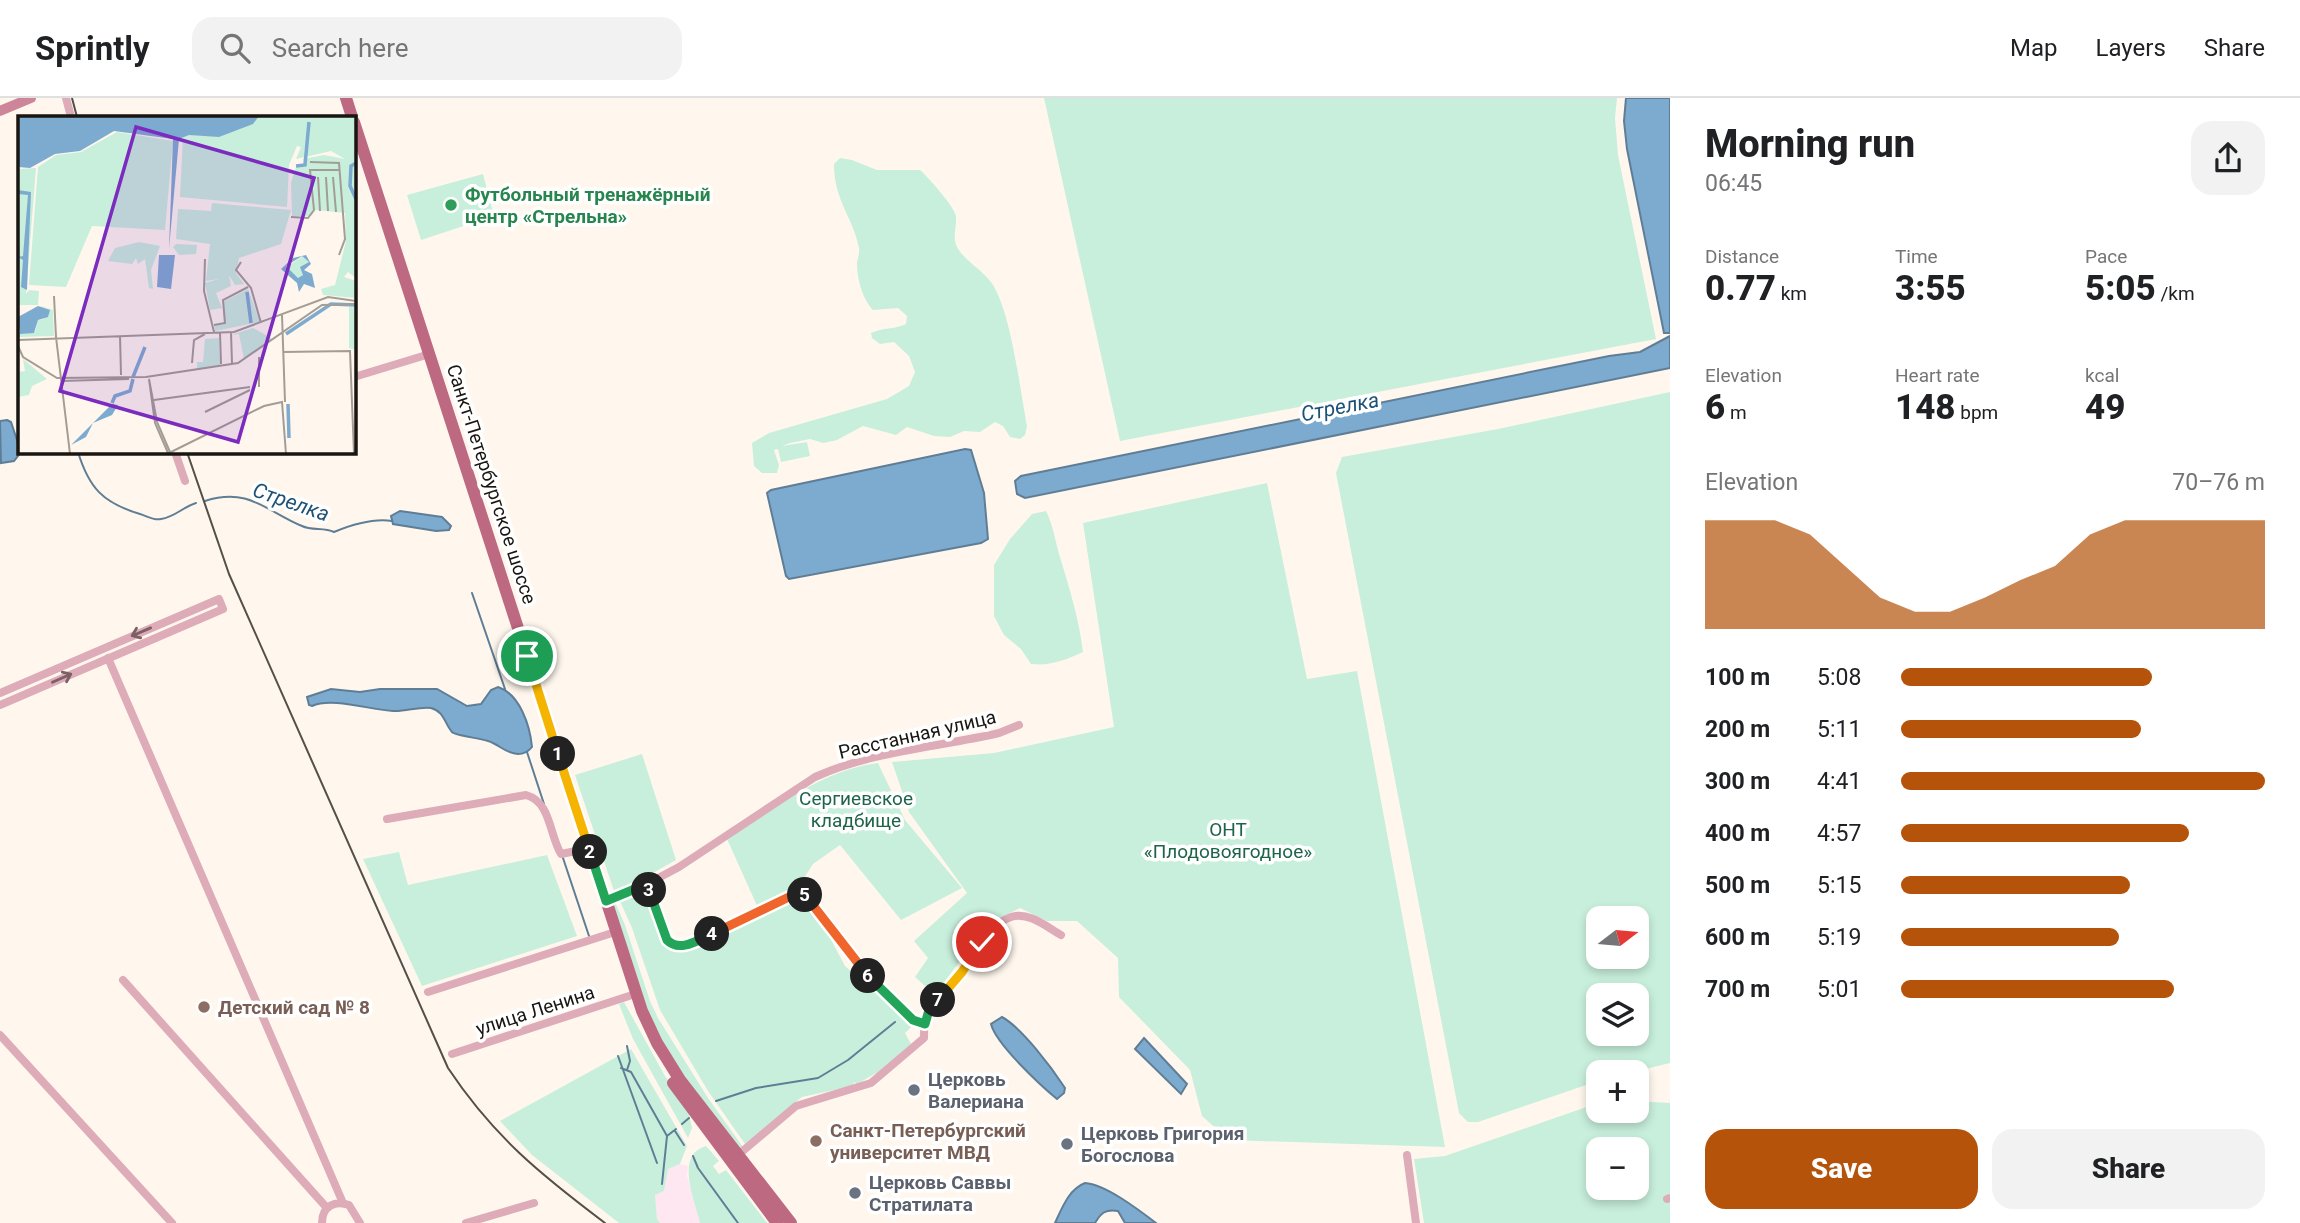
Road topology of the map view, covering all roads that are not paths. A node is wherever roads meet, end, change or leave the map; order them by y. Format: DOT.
graph roads {
  1 [pos="31,98"];
  2 [pos="66,98"];
  3 [pos="337,98"];
  4 [pos="346,98"];
  5 [pos="0,111"];
  6 [pos="71,116"];
  7 [pos="344,116"];
  8 [pos="352,116"];
  9 [pos="355,125"];
  10 [pos="355,150"];
  11 [pos="423,356"];
  12 [pos="355,377"];
  13 [pos="175,453"];
  14 [pos="185,481"];
  15 [pos="108,658"];
  16 [pos="0,693"];
  17 [pos="0,705"];
  18 [pos="1019,725"];
  19 [pos="387,819"];
  20 [pos="581,850"];
  21 [pos="647,884"];
  22 [pos="606,901"];
  23 [pos="609,934"];
  24 [pos="1061,936"];
  25 [pos="123,980"];
  26 [pos="428,992"];
  27 [pos="629,996"];
  28 [pos="925,1024"];
  29 [pos="0,1035"];
  30 [pos="452,1054"];
  31 [pos="738,1155"];
  32 [pos="1407,1155"];
  33 [pos="344,1203"];
  34 [pos="534,1203"];
  35 [pos="327,1208"];
  36 [pos="172,1223"];
  37 [pos="322,1223"];
  38 [pos="360,1223"];
  39 [pos="466,1223"];
  40 [pos="777,1223"];
  41 [pos="790,1223"];
  42 [pos="1416,1223"];
  1 -- 5 [label="main road"];
  2 -- 6 [label="street"];
  3 -- 7 [label="main road"];
  4 -- 8 [label="main road"];
  9 -- 22 [label="main road, Санкт-Петербургское шоссе"];
  10 -- 11 [label="main road, Санкт-Петербургское шоссе"];
  11 -- 12 [label="street"];
  11 -- 20 [label="main road, Санкт-Петербургское шоссе"];
  13 -- 14 [label="street"];
  15 -- 16 [label="street, one-way"];
  17 -- 15 [label="street, one-way"];
  15 -- 33 [label="street"];
  18 -- 21 [label="street, Расстанная улица"];
  19 -- 20 [label="street"];
  20 -- 23 [label="main road, Санкт-Петербургское шоссе"];
  21 -- 22 [label="street, Расстанная улица"];
  21 -- 28 [label="street"];
  22 -- 31 [label="main road, Санкт-Петербургское шоссе"];
  23 -- 26 [label="street"];
  23 -- 27 [label="main road, Санкт-Петербургское шоссе"];
  24 -- 28 [label="street"];
  25 -- 35 [label="street"];
  27 -- 30 [label="street, улица Ленина"];
  27 -- 40 [label="main road, Санкт-Петербургское шоссе"];
  28 -- 31 [label="street"];
  29 -- 36 [label="street"];
  31 -- 41 [label="main road, Санкт-Петербургское шоссе"];
  32 -- 42 [label="street"];
  33 -- 35 [label="street"];
  33 -- 38 [label="street"];
  34 -- 39 [label="street"];
  35 -- 37 [label="street"];
}
